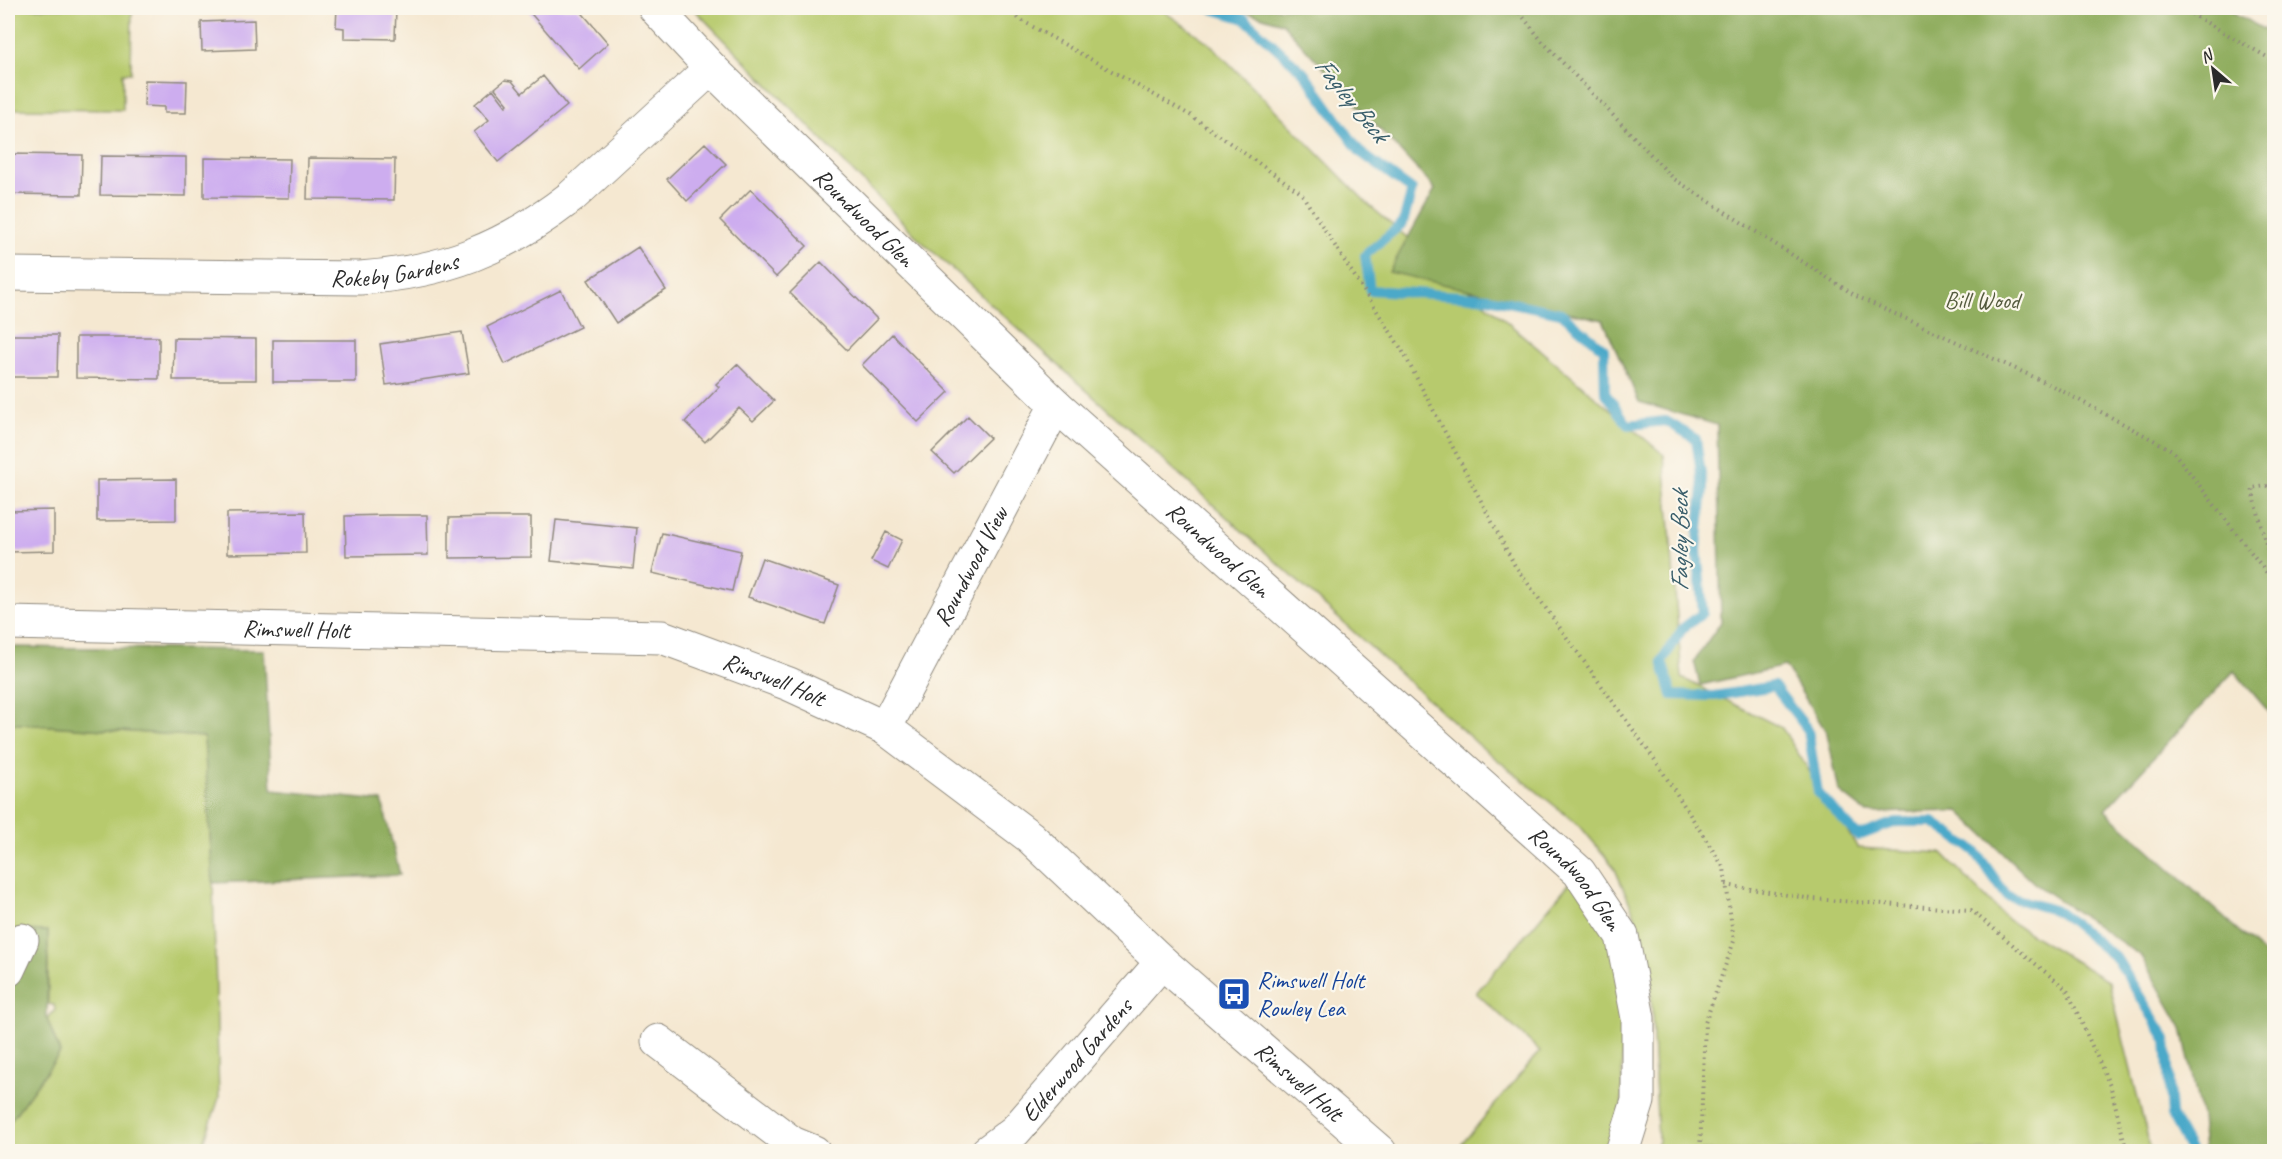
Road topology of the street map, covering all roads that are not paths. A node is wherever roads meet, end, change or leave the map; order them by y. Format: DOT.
graph roads {
  1 [pos="655,8"];
  2 [pos="711,68"];
  3 [pos="8,274"];
  4 [pos="1056,405"];
  5 [pos="8,623"];
  6 [pos="885,728"];
  7 [pos="22,940"];
  8 [pos="1162,962"];
  9 [pos="8,970"];
  10 [pos="658,1041"];
  11 [pos="814,1152"];
  12 [pos="987,1152"];
  13 [pos="1380,1152"];
  14 [pos="1622,1152"];
  1 -- 2 [label="street, Roundwood Glen"];
  2 -- 3 [label="street, Rokeby Gardens"];
  2 -- 4 [label="street, Roundwood Glen"];
  4 -- 6 [label="street, Roundwood View"];
  4 -- 14 [label="street, Roundwood Glen"];
  5 -- 6 [label="street, Rimswell Holt"];
  6 -- 8 [label="street, Rimswell Holt"];
  7 -- 9 [label="street"];
  8 -- 12 [label="street, Elderwood Gardens"];
  8 -- 13 [label="street, Rimswell Holt"];
  10 -- 11 [label="street"];
}
